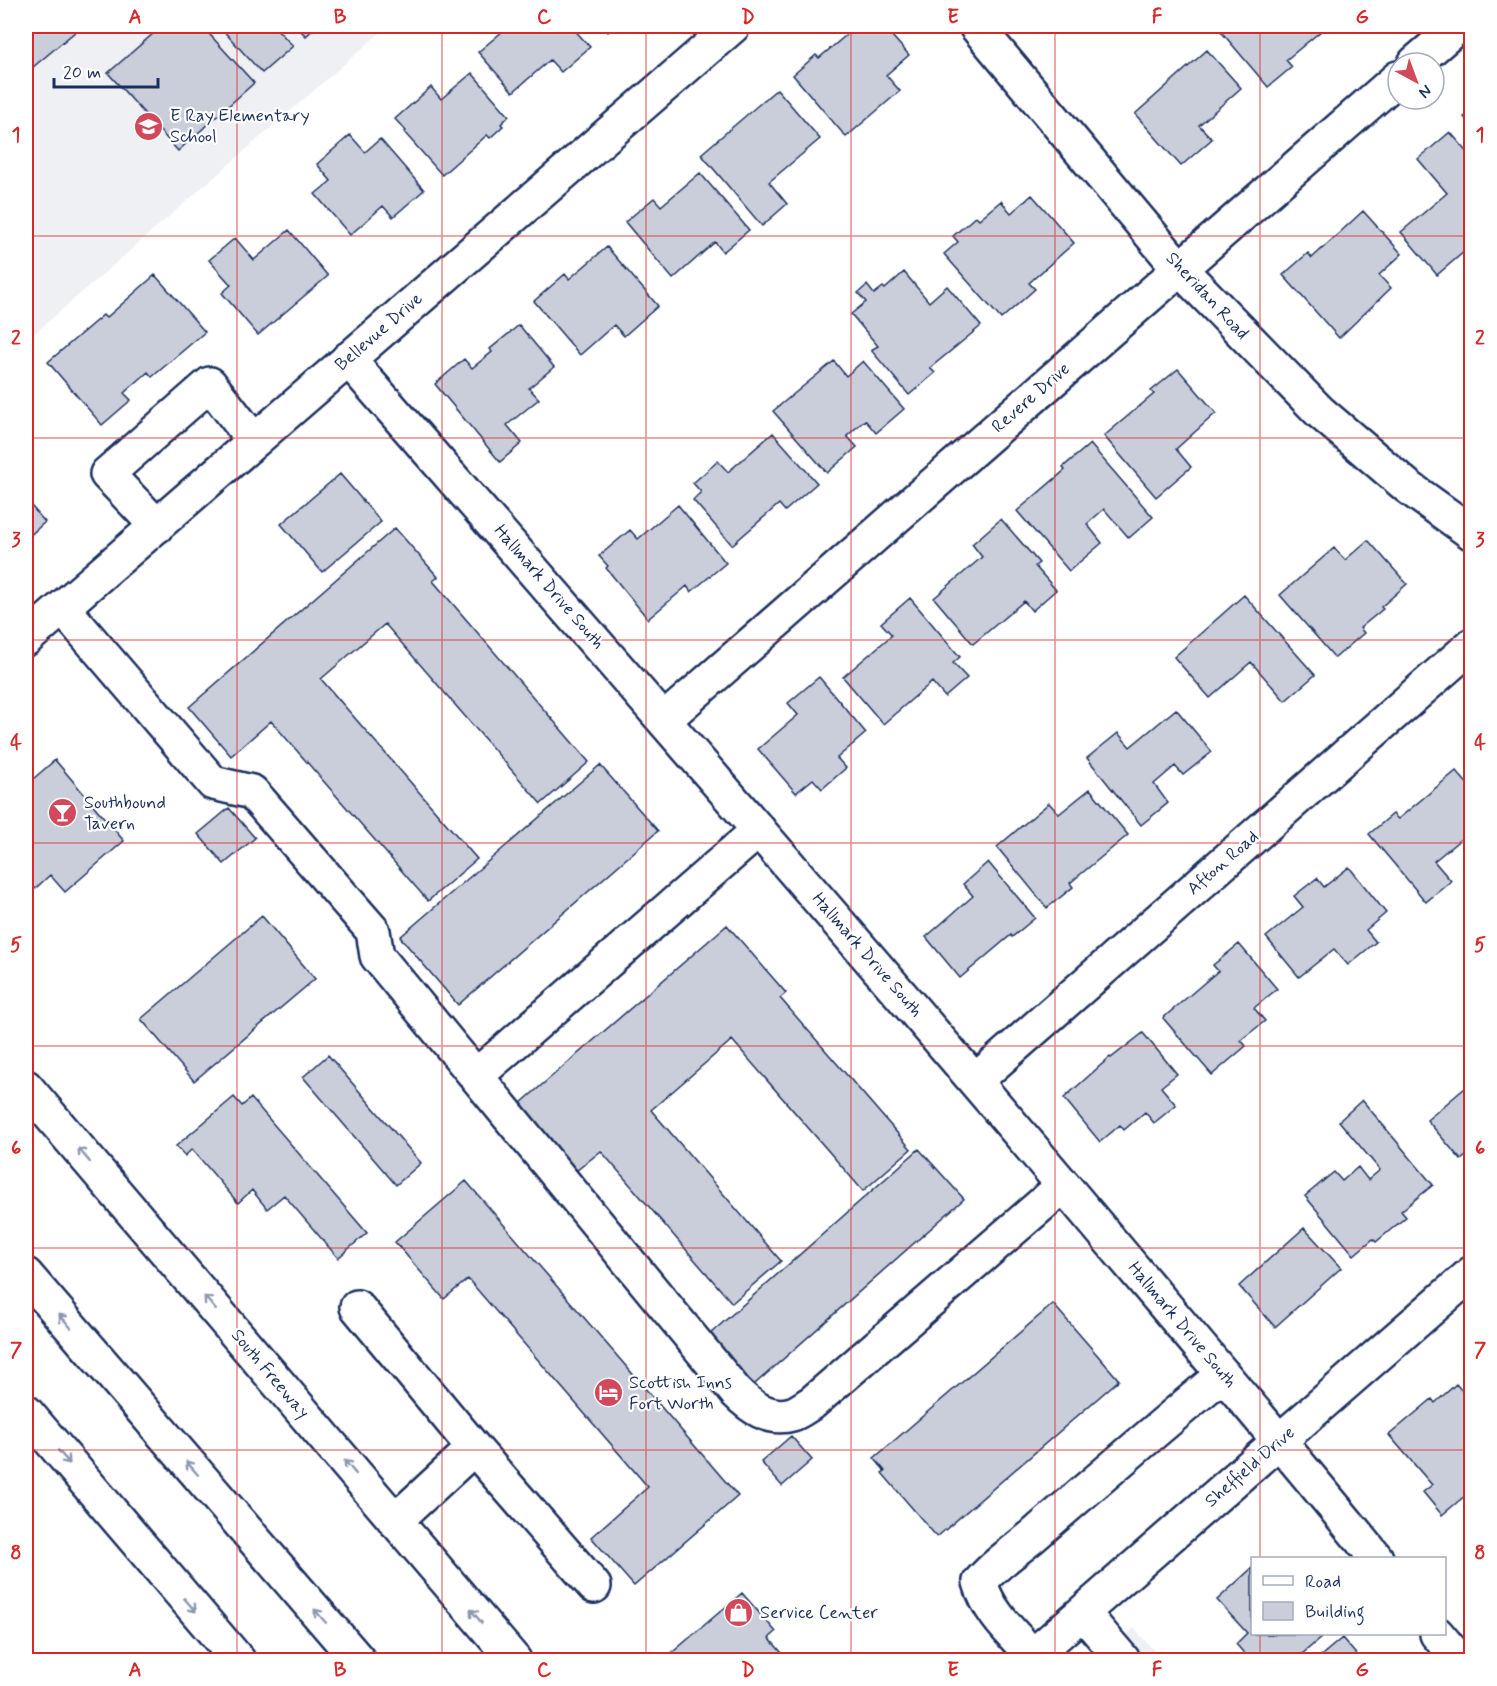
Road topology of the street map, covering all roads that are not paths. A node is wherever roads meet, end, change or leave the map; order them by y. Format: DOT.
graph roads {
  1 [pos="733,26"];
  2 [pos="976,26"];
  3 [pos="1458,26"];
  4 [pos="1429,51"];
  5 [pos="1386,88"];
  6 [pos="1179,268"];
  7 [pos="348,360"];
  8 [pos="254,441"];
  9 [pos="156,526"];
  10 [pos="1472,532"];
  11 [pos="63,608"];
  12 [pos="26,639"];
  13 [pos="1472,645"];
  14 [pos="664,719"];
  15 [pos="759,830"];
  16 [pos="476,1076"];
  17 [pos="975,1081"];
  18 [pos="26,1087"];
  19 [pos="1064,1186"];
  20 [pos="1472,1273"];
  21 [pos="26,1275"];
  22 [pos="357,1306"];
  23 [pos="1223,1374"];
  24 [pos="26,1412"];
  25 [pos="1281,1442"];
  26 [pos="474,1448"];
  27 [pos="396,1521"];
  28 [pos="1375,1557"];
  29 [pos="594,1586"];
  30 [pos="1083,1613"];
  31 [pos="1438,1635"];
  32 [pos="1030,1658"];
  33 [pos="238,1660"];
  34 [pos="358,1660"];
  35 [pos="514,1660"];
  36 [pos="1123,1660"];
  37 [pos="1459,1660"];
  1 -- 7 [label="main road, Bellevue Drive"];
  2 -- 6 [label="main road, Sheridan Road"];
  3 -- 4 [label="main road"];
  5 -- 6 [label="main road, Revere Drive"];
  6 -- 10 [label="main road, Sheridan Road"];
  6 -- 14 [label="main road, Revere Drive"];
  7 -- 8 [label="main road, Bellevue Drive"];
  7 -- 14 [label="main road, Hallmark Drive South"];
  8 -- 9 [label="main road, Bellevue Drive"];
  8 -- 9 [label="main road"];
  9 -- 11 [label="main road, Bellevue Drive"];
  11 -- 12 [label="main road, Bellevue Drive"];
  11 -- 16 [label="main road"];
  13 -- 17 [label="main road, Afton Road"];
  14 -- 15 [label="main road, Hallmark Drive South"];
  15 -- 16 [label="main road"];
  15 -- 17 [label="main road, Hallmark Drive South"];
  16 -- 19 [label="main road"];
  17 -- 19 [label="main road, Hallmark Drive South"];
  27 -- 18 [label="main road, South Freeway, one-way"];
  19 -- 23 [label="main road, Hallmark Drive South"];
  20 -- 25 [label="main road, Sheffield Drive"];
  34 -- 21 [label="main road, one-way"];
  22 -- 26 [label="main road"];
  23 -- 25 [label="main road, Hallmark Drive South"];
  23 -- 32 [label="main road"];
  24 -- 33 [label="main road, one-way"];
  25 -- 28 [label="main road, Hallmark Drive South"];
  25 -- 30 [label="main road, Sheffield Drive"];
  26 -- 27 [label="main road"];
  26 -- 29 [label="main road"];
  35 -- 27 [label="main road, South Freeway, one-way"];
  30 -- 32 [label="main road, Sheffield Drive"];
  30 -- 36 [label="main road"];
  31 -- 37 [label="main road"];
}
